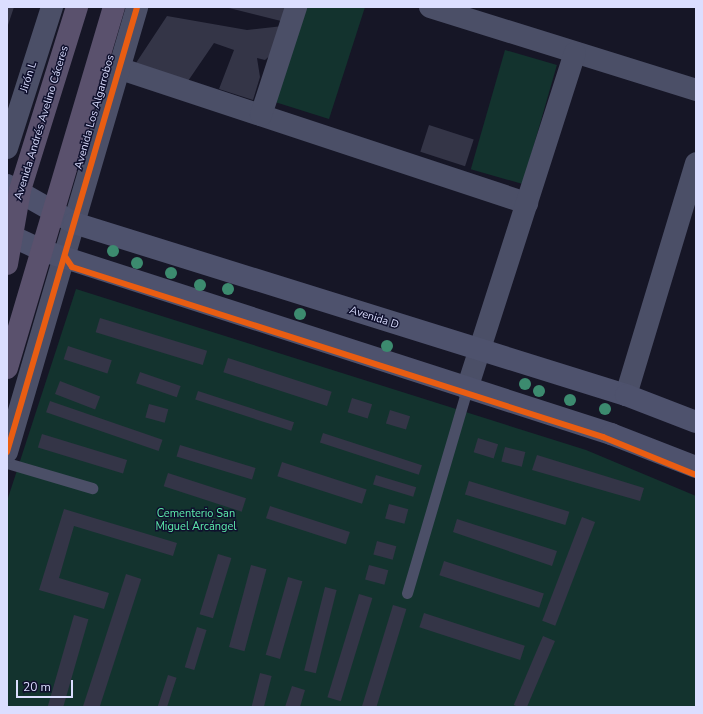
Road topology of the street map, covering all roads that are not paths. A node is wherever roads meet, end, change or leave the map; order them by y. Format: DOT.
graph roads {
  1 [pos="52,7"];
  2 [pos="77,7"];
  3 [pos="114,7"];
  4 [pos="137,7"];
  5 [pos="296,7"];
  6 [pos="430,7"];
  7 [pos="575,53"];
  8 [pos="118,68"];
  9 [pos="696,90"];
  10 [pos="261,115"];
  11 [pos="7,148"];
  12 [pos="696,163"];
  13 [pos="13,187"];
  14 [pos="527,203"];
  15 [pos="54,209"];
  16 [pos="74,223"];
  17 [pos="9,235"];
  18 [pos="44,251"];
  19 [pos="66,258"];
  20 [pos="7,264"];
  21 [pos="479,351"];
  22 [pos="7,368"];
  23 [pos="467,389"];
  24 [pos="626,394"];
  25 [pos="696,422"];
  26 [pos="7,452"];
  27 [pos="7,463"];
  28 [pos="696,468"];
  29 [pos="92,488"];
  30 [pos="407,593"];
  1 -- 11 [label="street, Jirón L"];
  2 -- 13 [label="highway, Avenida Andrés Avelino Cáceres"];
  3 -- 15 [label="highway"];
  4 -- 8 [label="street, Avenida Los Algarrobos"];
  5 -- 10 [label="street"];
  6 -- 7 [label="street"];
  7 -- 9 [label="street"];
  7 -- 14 [label="street"];
  8 -- 10 [label="street"];
  8 -- 16 [label="street, Avenida Los Algarrobos"];
  10 -- 14 [label="street"];
  12 -- 24 [label="street"];
  13 -- 15 [label="main road, Avenida D"];
  13 -- 17 [label="highway, Avenida Andrés Avelino Cáceres"];
  14 -- 21 [label="street"];
  15 -- 16 [label="main road, Avenida D"];
  15 -- 18 [label="highway"];
  16 -- 19 [label="street"];
  16 -- 21 [label="main road, Avenida D"];
  17 -- 18 [label="main road"];
  17 -- 20 [label="highway, Avenida Andrés Avelino Cáceres"];
  18 -- 19 [label="main road"];
  18 -- 22 [label="highway"];
  19 -- 23 [label="main road"];
  19 -- 26 [label="street"];
  21 -- 23 [label="street"];
  21 -- 24 [label="main road, Avenida D"];
  23 -- 28 [label="main road"];
  23 -- 30 [label="lane"];
  24 -- 25 [label="main road, Avenida D"];
  27 -- 29 [label="lane"];
}
